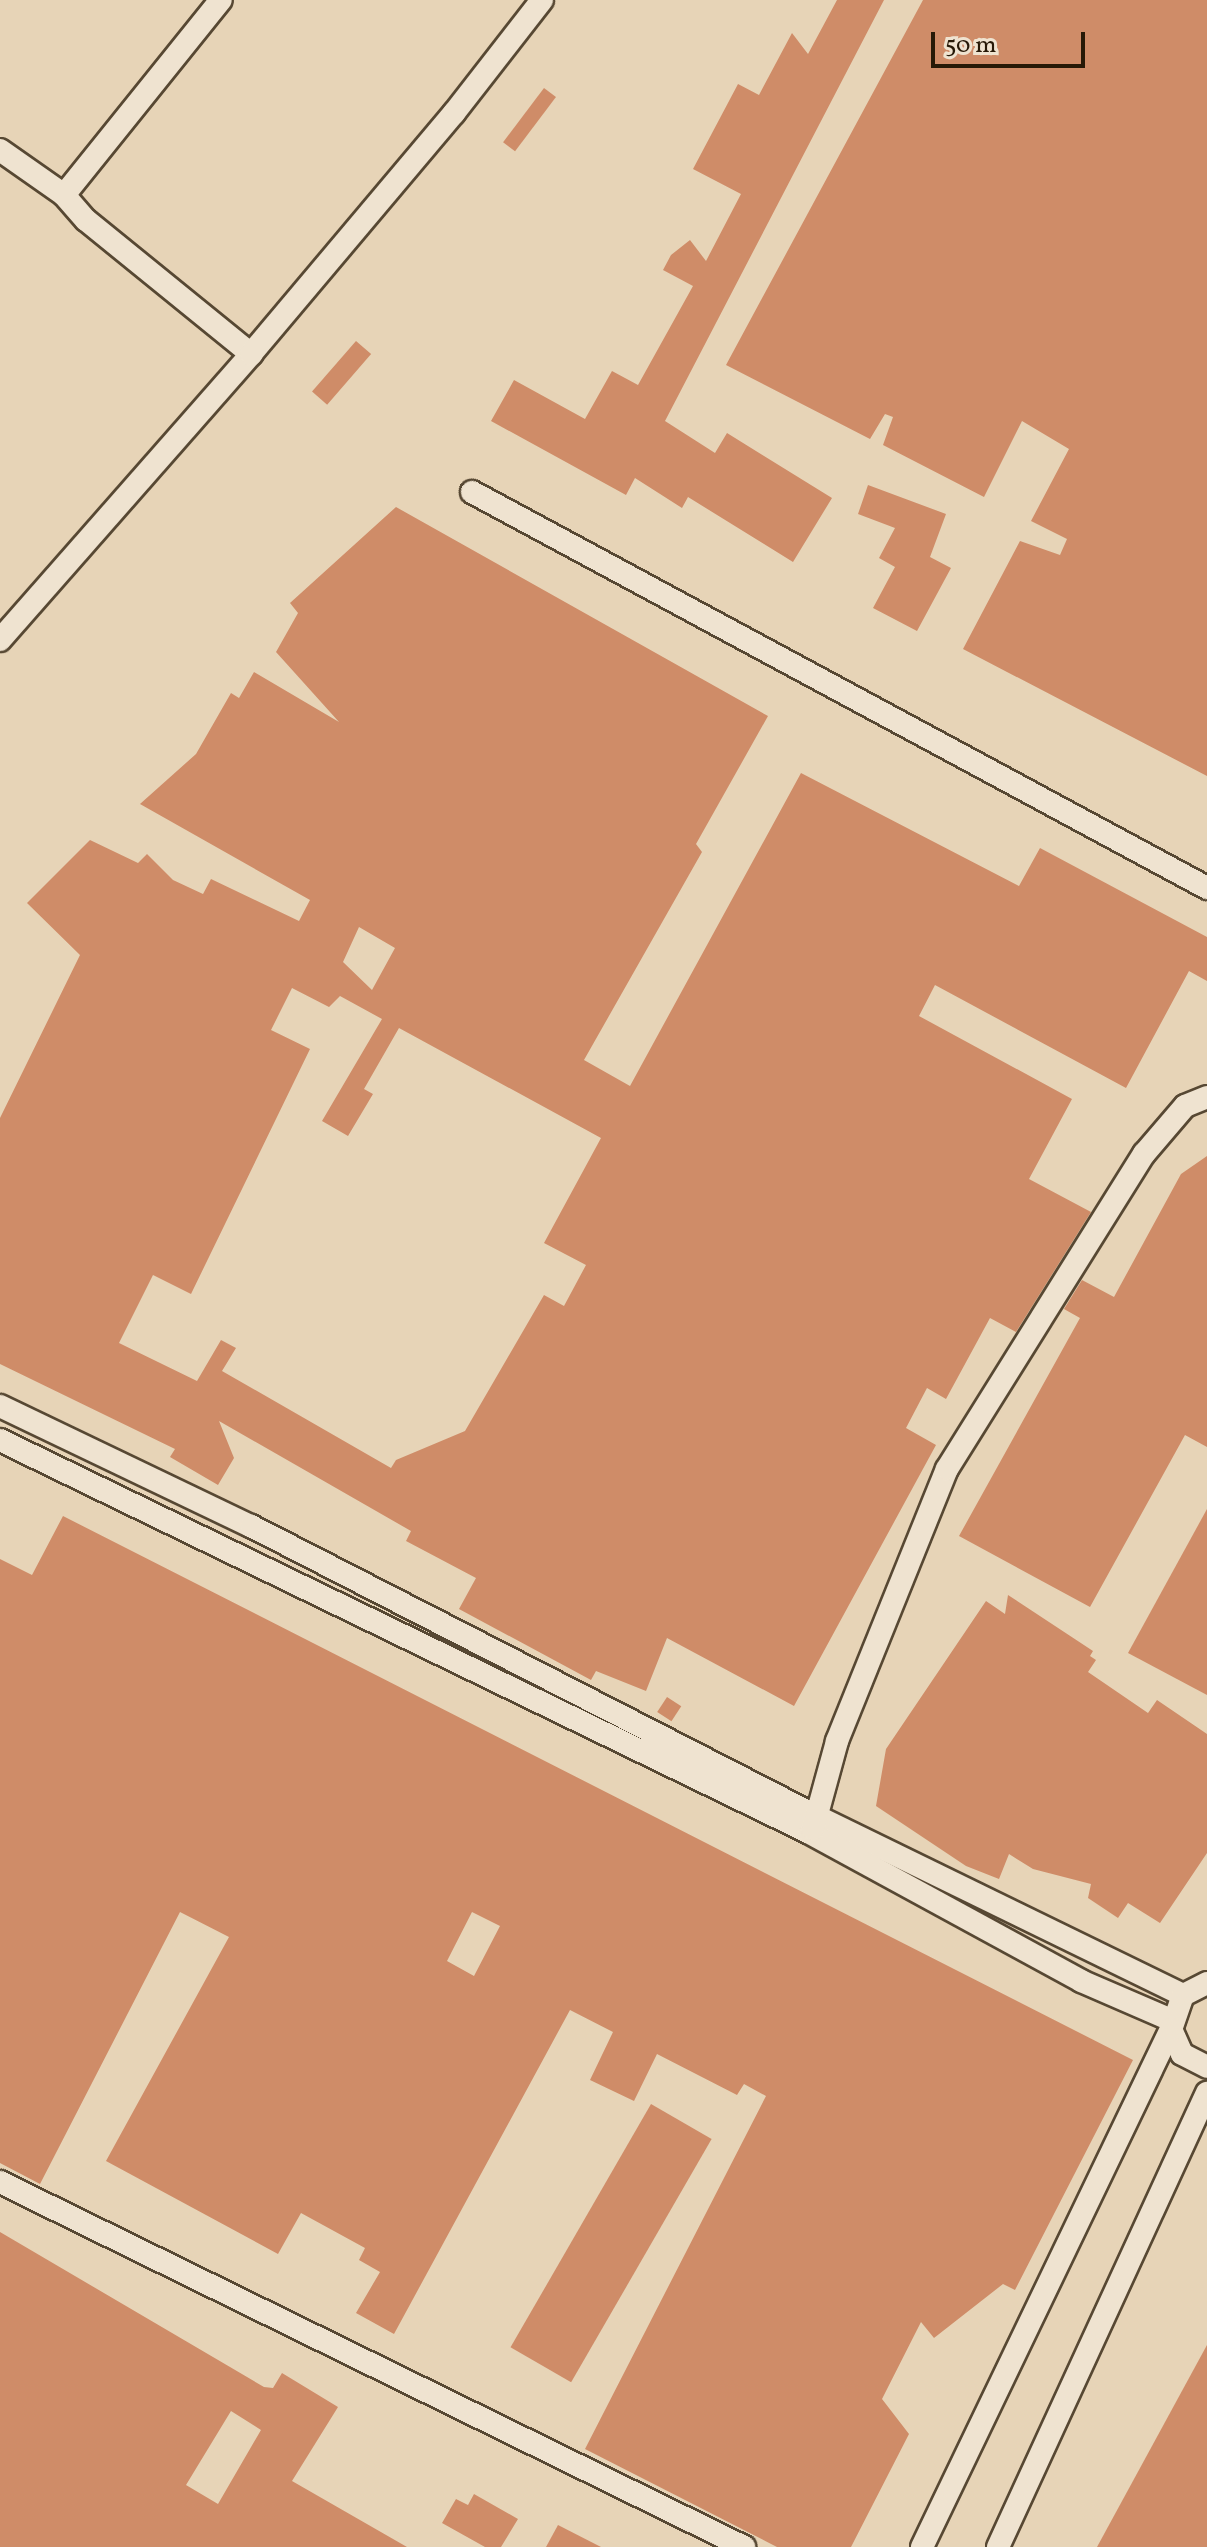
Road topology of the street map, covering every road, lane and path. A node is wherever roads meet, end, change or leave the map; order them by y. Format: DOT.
graph roads {
  1 [pos="221,0"];
  2 [pos="542,0"];
  3 [pos="0,150"];
  4 [pos="64,195"];
  5 [pos="251,354"];
  6 [pos="472,492"];
  7 [pos="0,640"];
  8 [pos="1207,888"];
  9 [pos="1207,1097"];
  10 [pos="5,1409"];
  11 [pos="0,1440"];
  12 [pos="815,1826"];
  13 [pos="1207,1966"];
  14 [pos="1195,1988"];
  15 [pos="1171,2025"];
  16 [pos="1207,2067"];
  17 [pos="1207,2093"];
  18 [pos="0,2182"];
  19 [pos="744,2547"];
  20 [pos="922,2547"];
  21 [pos="998,2547"];
  1 -- 4 [label="street"];
  2 -- 5 [label="street"];
  3 -- 4 [label="street"];
  4 -- 5 [label="street"];
  5 -- 7 [label="street"];
  6 -- 8 [label="street"];
  9 -- 12 [label="street"];
  10 -- 11 [label="street"];
  10 -- 12 [label="street"];
  11 -- 12 [label="street"];
  12 -- 14 [label="street"];
  12 -- 15 [label="street"];
  13 -- 14 [label="street"];
  14 -- 15 [label="street"];
  15 -- 16 [label="street"];
  15 -- 20 [label="street"];
  17 -- 21 [label="street"];
  18 -- 19 [label="street"];
}
